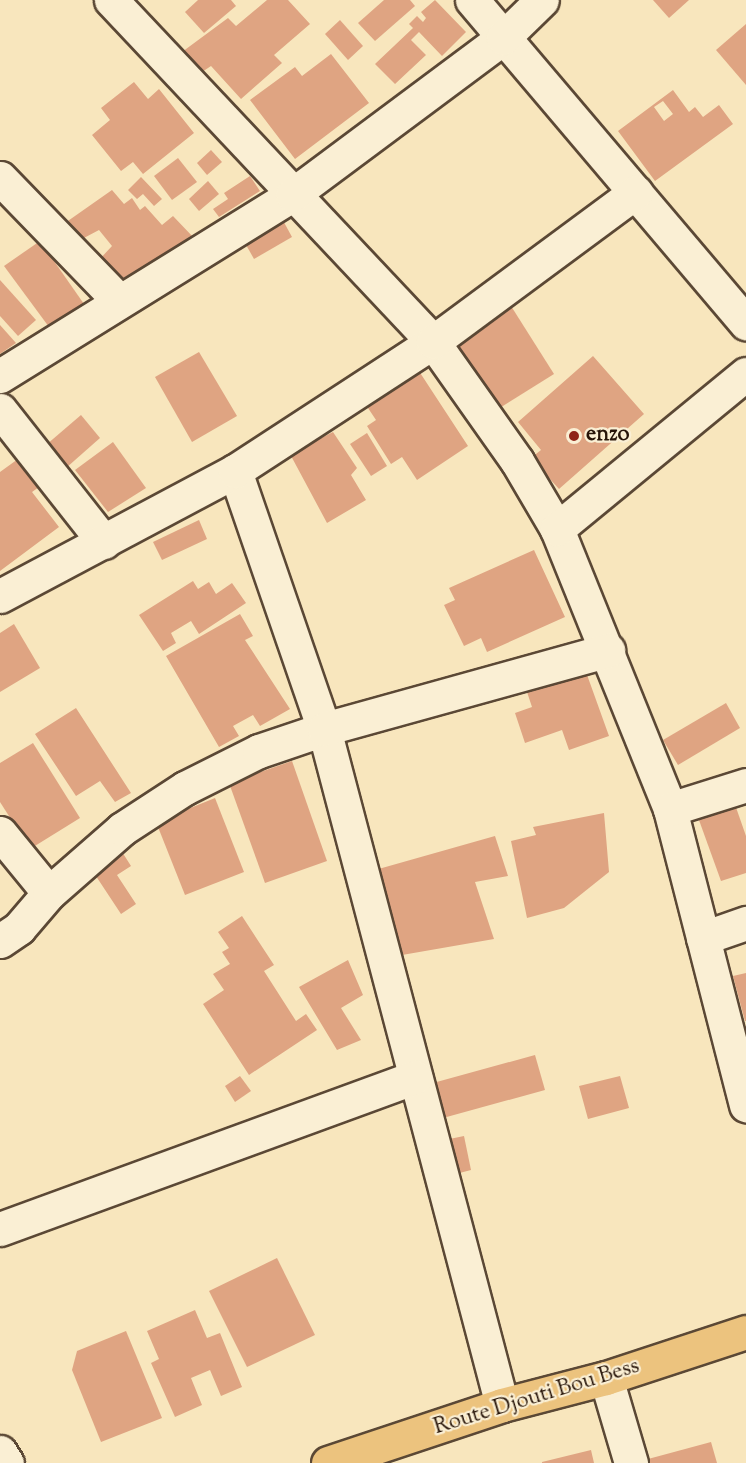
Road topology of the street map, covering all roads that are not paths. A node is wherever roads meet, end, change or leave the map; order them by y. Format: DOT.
graph roads {
  1 [pos="111,0"];
  2 [pos="472,0"];
  3 [pos="542,0"];
  4 [pos="503,38"];
  5 [pos="0,178"];
  6 [pos="636,192"];
  7 [pos="292,195"];
  8 [pos="119,301"];
  9 [pos="746,323"];
  10 [pos="433,342"];
  11 [pos="746,374"];
  12 [pos="0,376"];
  13 [pos="0,410"];
  14 [pos="235,471"];
  15 [pos="557,529"];
  16 [pos="104,542"];
  17 [pos="0,596"];
  18 [pos="608,650"];
  19 [pos="324,729"];
  20 [pos="746,785"];
  21 [pos="670,809"];
  22 [pos="0,833"];
  23 [pos="49,893"];
  24 [pos="746,923"];
  25 [pos="703,938"];
  26 [pos="0,941"];
  27 [pos="415,1077"];
  28 [pos="746,1105"];
  29 [pos="0,1229"];
  30 [pos="746,1332"];
  31 [pos="606,1378"];
  32 [pos="502,1404"];
  33 [pos="0,1452"];
  34 [pos="382,1455"];
  35 [pos="7,1463"];
  36 [pos="328,1463"];
  37 [pos="631,1463"];
  1 -- 7 [label="street"];
  2 -- 4 [label="street"];
  3 -- 4 [label="street"];
  4 -- 6 [label="street"];
  4 -- 7 [label="street"];
  5 -- 8 [label="street"];
  6 -- 9 [label="street"];
  6 -- 10 [label="street"];
  7 -- 8 [label="street"];
  7 -- 10 [label="street"];
  8 -- 12 [label="street"];
  10 -- 14 [label="street"];
  10 -- 15 [label="street"];
  11 -- 15 [label="street"];
  13 -- 16 [label="street"];
  14 -- 16 [label="street"];
  14 -- 19 [label="street"];
  15 -- 18 [label="street"];
  16 -- 17 [label="street"];
  18 -- 19 [label="street"];
  18 -- 21 [label="street"];
  19 -- 23 [label="street"];
  19 -- 27 [label="street"];
  20 -- 21 [label="street"];
  21 -- 25 [label="street"];
  22 -- 23 [label="street"];
  23 -- 26 [label="street"];
  24 -- 25 [label="street"];
  25 -- 28 [label="street"];
  27 -- 29 [label="street"];
  27 -- 32 [label="street"];
  30 -- 31 [label="main road, Route Djouti Bou Bess"];
  31 -- 32 [label="main road, Route Djouti Bou Bess"];
  31 -- 37 [label="street"];
  32 -- 34 [label="main road, Route Djouti Bou Bess"];
  33 -- 35 [label="street"];
  34 -- 36 [label="main road, Route Djouti Bou Bess"];
}
